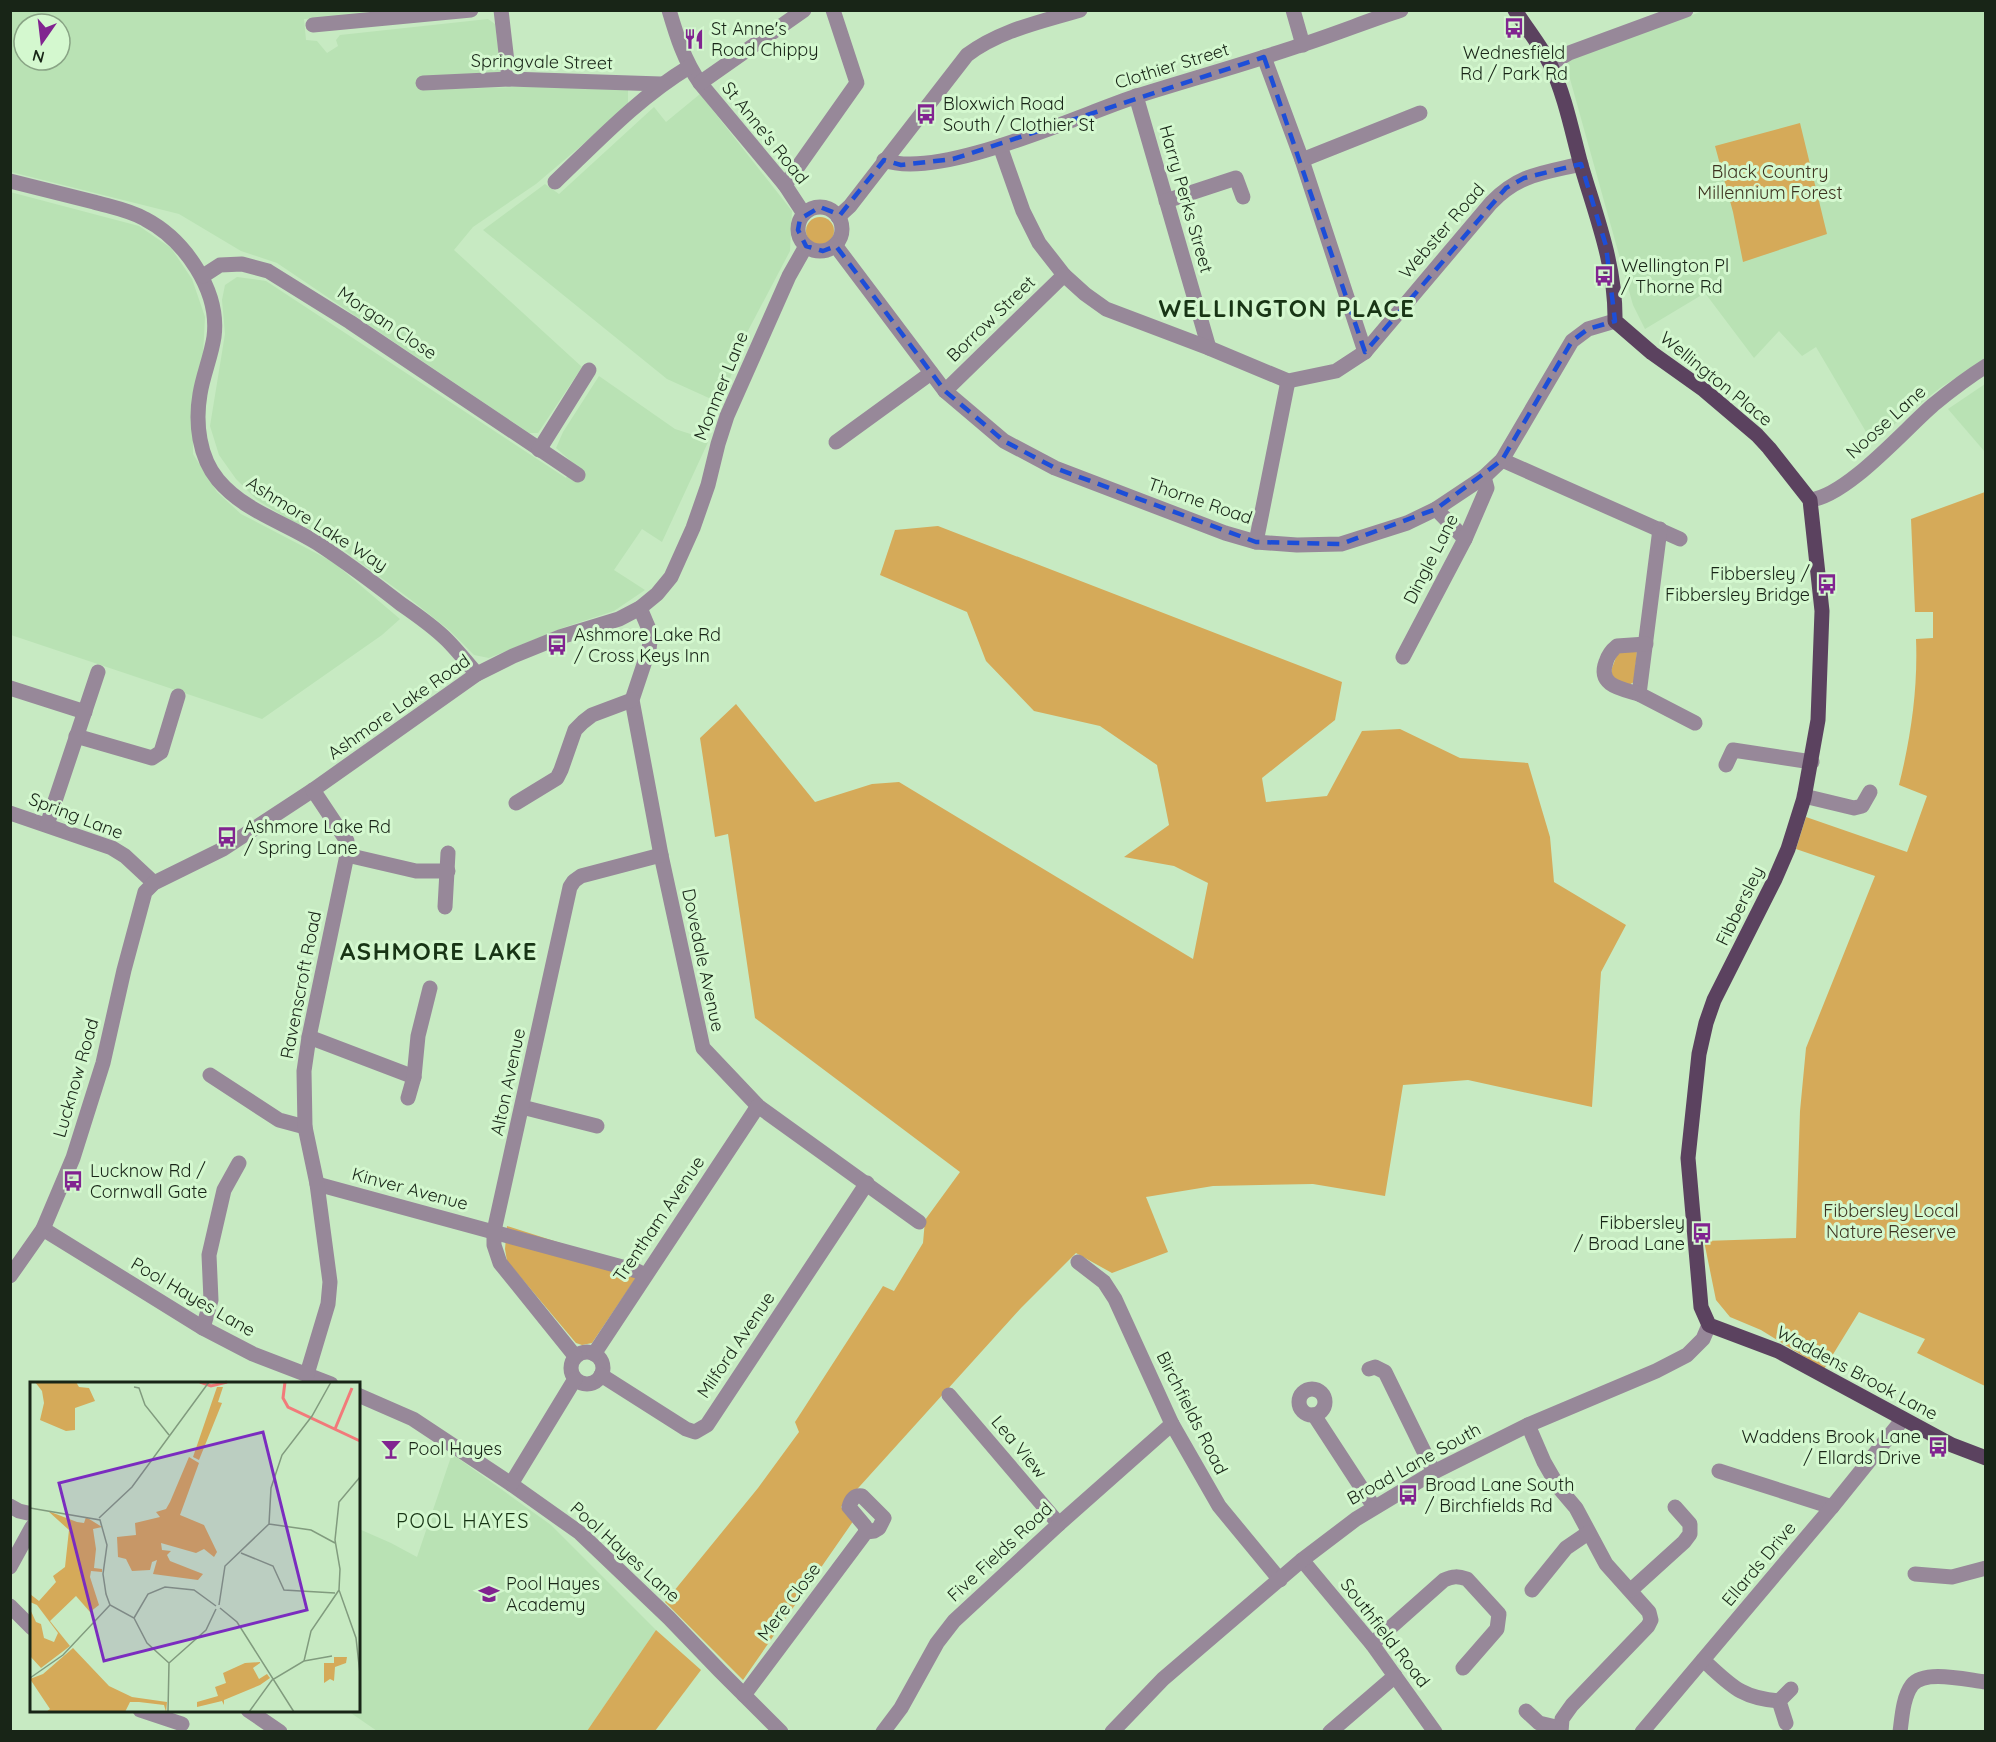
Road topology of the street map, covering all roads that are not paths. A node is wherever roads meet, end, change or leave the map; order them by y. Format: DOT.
graph roads {
  1 [pos="471,10"];
  2 [pos="501,10"];
  3 [pos="669,10"];
  4 [pos="804,10"];
  5 [pos="833,10"];
  6 [pos="1080,10"];
  7 [pos="1293,10"];
  8 [pos="1515,10"];
  9 [pos="1397,11"];
  10 [pos="1685,11"];
  11 [pos="313,25"];
  12 [pos="1303,45"];
  13 [pos="1264,57"];
  14 [pos="1550,64"];
  15 [pos="689,67"];
  16 [pos="509,79"];
  17 [pos="423,83"];
  18 [pos="700,83"];
  19 [pos="661,84"];
  20 [pos="1136,96"];
  21 [pos="1420,113"];
  22 [pos="1000,146"];
  23 [pos="884,160"];
  24 [pos="1302,160"];
  25 [pos="1581,164"];
  26 [pos="10,181"];
  27 [pos="555,182"];
  28 [pos="785,185"];
  29 [pos="1243,197"];
  30 [pos="1166,201"];
  31 [pos="804,214"];
  32 [pos="838,217"];
  33 [pos="835,245"];
  34 [pos="806,246"];
  35 [pos="1064,275"];
  36 [pos="203,276"];
  37 [pos="1615,321"];
  38 [pos="1209,348"];
  39 [pos="1365,352"];
  40 [pos="1986,366"];
  41 [pos="589,370"];
  42 [pos="931,373"];
  43 [pos="1288,381"];
  44 [pos="945,391"];
  45 [pos="836,442"];
  46 [pos="539,450"];
  47 [pos="1502,460"];
  48 [pos="578,475"];
  49 [pos="1484,477"];
  50 [pos="1810,500"];
  51 [pos="1436,509"];
  52 [pos="1660,530"];
  53 [pos="1465,539"];
  54 [pos="1680,539"];
  55 [pos="1256,542"];
  56 [pos="671,577"];
  57 [pos="640,608"];
  58 [pos="1646,644"];
  59 [pos="1403,657"];
  60 [pos="98,672"];
  61 [pos="477,674"];
  62 [pos="10,688"];
  63 [pos="1640,694"];
  64 [pos="178,696"];
  65 [pos="632,700"];
  66 [pos="85,712"];
  67 [pos="1695,723"];
  68 [pos="76,736"];
  69 [pos="1812,762"];
  70 [pos="1726,765"];
  71 [pos="313,790"];
  72 [pos="1869,792"];
  73 [pos="1804,797"];
  74 [pos="516,803"];
  75 [pos="10,813"];
  76 [pos="47,825"];
  77 [pos="448,853"];
  78 [pos="347,855"];
  79 [pos="661,855"];
  80 [pos="448,871"];
  81 [pos="154,883"];
  82 [pos="445,908"];
  83 [pos="430,988"];
  84 [pos="309,1037"];
  85 [pos="210,1075"];
  86 [pos="414,1077"];
  87 [pos="408,1098"];
  88 [pos="758,1106"];
  89 [pos="522,1107"];
  90 [pos="597,1126"];
  91 [pos="305,1127"];
  92 [pos="238,1163"];
  93 [pos="867,1183"];
  94 [pos="317,1184"];
  95 [pos="919,1222"];
  96 [pos="43,1229"];
  97 [pos="494,1231"];
  98 [pos="1078,1262"];
  99 [pos="13,1267"];
  100 [pos="645,1275"];
  101 [pos="1709,1325"];
  102 [pos="203,1328"];
  103 [pos="594,1354"];
  104 [pos="575,1356"];
  105 [pos="1369,1369"];
  106 [pos="307,1374"];
  107 [pos="601,1374"];
  108 [pos="575,1379"];
  109 [pos="328,1382"];
  110 [pos="949,1395"];
  111 [pos="360,1400"];
  112 [pos="1314,1415"];
  113 [pos="1902,1419"];
  114 [pos="1172,1424"];
  115 [pos="1528,1425"];
  116 [pos="1986,1458"];
  117 [pos="1434,1472"];
  118 [pos="1719,1472"];
  119 [pos="1748,1480"];
  120 [pos="511,1484"];
  121 [pos="1742,1496"];
  122 [pos="10,1506"];
  123 [pos="1675,1507"];
  124 [pos="1832,1507"];
  125 [pos="1374,1508"];
  126 [pos="30,1514"];
  127 [pos="1059,1524"];
  128 [pos="30,1531"];
  129 [pos="866,1532"];
  130 [pos="1588,1533"];
  131 [pos="1302,1560"];
  132 [pos="10,1567"];
  133 [pos="1986,1568"];
  134 [pos="1915,1574"];
  135 [pos="1280,1580"];
  136 [pos="1532,1590"];
  137 [pos="1631,1590"];
  138 [pos="10,1606"];
  139 [pos="30,1626"];
  140 [pos="1372,1644"];
  141 [pos="1703,1660"];
  142 [pos="1463,1668"];
  143 [pos="1395,1676"];
  144 [pos="1986,1682"];
  145 [pos="1791,1689"];
  146 [pos="744,1695"];
  147 [pos="1779,1701"];
  148 [pos="1526,1711"];
  149 [pos="147,1712"];
  150 [pos="251,1712"];
  151 [pos="183,1722"];
  152 [pos="1786,1723"];
  153 [pos="1560,1730"];
  154 [pos="280,1731"];
  155 [pos="781,1731"];
  156 [pos="884,1731"];
  157 [pos="1112,1731"];
  158 [pos="1330,1731"];
  159 [pos="1435,1731"];
  160 [pos="1642,1731"];
  161 [pos="1900,1731"];
  1 -- 11 [label="street"];
  2 -- 16 [label="street"];
  3 -- 15 [label="street, St Anne's Road"];
  4 -- 18 [label="street"];
  5 -- 28 [label="street"];
  6 -- 23 [label="street"];
  7 -- 12 [label="street"];
  8 -- 14 [label="main road"];
  9 -- 12 [label="street, Clothier Street"];
  10 -- 14 [label="street"];
  12 -- 13 [label="street, Clothier Street"];
  13 -- 20 [label="street, Clothier Street"];
  13 -- 24 [label="street"];
  14 -- 25 [label="main road"];
  15 -- 18 [label="street, St Anne's Road"];
  15 -- 19 [label="street"];
  16 -- 17 [label="street, Springvale Street"];
  16 -- 19 [label="street, Springvale Street"];
  18 -- 28 [label="street, St Anne's Road"];
  19 -- 27 [label="street"];
  20 -- 22 [label="street, Clothier Street"];
  20 -- 30 [label="street, Harry Perks Street"];
  21 -- 24 [label="street"];
  22 -- 23 [label="street, Clothier Street"];
  22 -- 35 [label="street"];
  23 -- 32 [label="street"];
  24 -- 39 [label="street"];
  25 -- 37 [label="main road"];
  25 -- 39 [label="street, Webster Road"];
  26 -- 36 [label="street, Ashmore Lake Way"];
  28 -- 31 [label="street, St Anne's Road"];
  29 -- 30 [label="street"];
  30 -- 38 [label="street, Harry Perks Street"];
  31 -- 32 [label="street"];
  31 -- 34 [label="street"];
  32 -- 33 [label="street"];
  33 -- 34 [label="street"];
  33 -- 42 [label="street, Thorne Road"];
  34 -- 56 [label="street, Monmer Lane"];
  35 -- 38 [label="street"];
  35 -- 44 [label="street, Borrow Street"];
  36 -- 46 [label="street, Morgan Close"];
  36 -- 61 [label="street, Ashmore Lake Way"];
  37 -- 47 [label="street, Thorne Road"];
  37 -- 50 [label="main road, Wellington Place"];
  38 -- 43 [label="street"];
  39 -- 43 [label="street, Webster Road"];
  40 -- 50 [label="street, Noose Lane"];
  41 -- 46 [label="street"];
  42 -- 44 [label="street, Thorne Road"];
  42 -- 45 [label="street"];
  43 -- 55 [label="street"];
  44 -- 55 [label="street, Thorne Road"];
  46 -- 48 [label="street, Morgan Close"];
  47 -- 49 [label="street, Thorne Road"];
  47 -- 52 [label="street"];
  49 -- 51 [label="street, Thorne Road"];
  49 -- 53 [label="street, Dingle Lane"];
  50 -- 69 [label="main road, Fibbersley"];
  51 -- 53 [label="street"];
  51 -- 55 [label="street, Thorne Road"];
  52 -- 54 [label="street"];
  52 -- 58 [label="street"];
  53 -- 59 [label="street, Dingle Lane"];
  56 -- 57 [label="street, Ashmore Lake Road"];
  57 -- 61 [label="street, Ashmore Lake Road"];
  57 -- 65 [label="street, Dovedale Avenue"];
  58 -- 63 [label="street"];
  58 -- 63 [label="street"];
  60 -- 66 [label="street"];
  61 -- 71 [label="street, Ashmore Lake Road"];
  62 -- 66 [label="street"];
  63 -- 67 [label="street"];
  64 -- 68 [label="street"];
  65 -- 74 [label="street"];
  65 -- 79 [label="street, Dovedale Avenue"];
  66 -- 68 [label="street"];
  68 -- 76 [label="street"];
  69 -- 70 [label="street"];
  69 -- 73 [label="main road, Fibbersley"];
  71 -- 78 [label="street, Ravenscroft Road"];
  71 -- 81 [label="street, Ashmore Lake Road"];
  72 -- 73 [label="street"];
  73 -- 101 [label="main road, Fibbersley"];
  75 -- 76 [label="street, Spring Lane"];
  76 -- 81 [label="street, Spring Lane"];
  77 -- 80 [label="street"];
  78 -- 80 [label="street"];
  78 -- 84 [label="street, Ravenscroft Road"];
  79 -- 88 [label="street, Dovedale Avenue"];
  79 -- 89 [label="street, Alton Avenue"];
  80 -- 82 [label="street"];
  81 -- 96 [label="street, Lucknow Road"];
  83 -- 86 [label="street"];
  84 -- 86 [label="street"];
  84 -- 91 [label="street, Ravenscroft Road"];
  85 -- 91 [label="street"];
  86 -- 87 [label="street"];
  88 -- 93 [label="street, Dovedale Avenue"];
  88 -- 100 [label="street, Trentham Avenue"];
  89 -- 90 [label="street"];
  89 -- 97 [label="street, Alton Avenue"];
  91 -- 94 [label="street, Ravenscroft Road"];
  92 -- 102 [label="street"];
  93 -- 95 [label="street, Dovedale Avenue"];
  93 -- 107 [label="street, Milford Avenue"];
  94 -- 97 [label="street, Kinver Avenue"];
  94 -- 106 [label="street, Ravenscroft Road"];
  96 -- 99 [label="street, Lucknow Road"];
  96 -- 102 [label="street, Pool Hayes Lane"];
  97 -- 100 [label="street, Kinver Avenue"];
  97 -- 104 [label="street, Alton Avenue"];
  98 -- 114 [label="street, Birchfields Road"];
  100 -- 103 [label="street, Trentham Avenue"];
  101 -- 113 [label="main road, Waddens Brook Lane"];
  101 -- 115 [label="street, Broad Lane South"];
  102 -- 106 [label="street, Pool Hayes Lane"];
  103 -- 104 [label="street"];
  103 -- 107 [label="street"];
  104 -- 108 [label="street"];
  105 -- 117 [label="street"];
  106 -- 109 [label="street, Pool Hayes Lane"];
  107 -- 108 [label="street"];
  108 -- 120 [label="street"];
  110 -- 127 [label="street, Lea View"];
  111 -- 120 [label="street, Pool Hayes Lane"];
  112 -- 125 [label="street"];
  113 -- 116 [label="main road, Waddens Brook Lane"];
  113 -- 124 [label="street, Ellards Drive"];
  114 -- 127 [label="street, Five Fields Road"];
  114 -- 135 [label="street, Birchfields Road"];
  115 -- 117 [label="street, Broad Lane South"];
  115 -- 130 [label="street"];
  117 -- 125 [label="street, Broad Lane South"];
  118 -- 119 [label="street"];
  119 -- 121 [label="street"];
  119 -- 124 [label="street"];
  120 -- 146 [label="street, Pool Hayes Lane"];
  122 -- 126 [label="street"];
  123 -- 137 [label="street"];
  124 -- 141 [label="street, Ellards Drive"];
  125 -- 131 [label="street, Broad Lane South"];
  127 -- 156 [label="street, Five Fields Road"];
  128 -- 132 [label="street"];
  129 -- 146 [label="street, Mere Close"];
  130 -- 136 [label="street"];
  130 -- 137 [label="street"];
  131 -- 135 [label="street, Broad Lane South"];
  131 -- 140 [label="street, Southfield Road"];
  133 -- 134 [label="street"];
  135 -- 157 [label="street, Broad Lane South"];
  137 -- 153 [label="street"];
  138 -- 139 [label="street"];
  140 -- 142 [label="street"];
  140 -- 143 [label="street, Southfield Road"];
  141 -- 147 [label="street"];
  141 -- 160 [label="street, Ellards Drive"];
  143 -- 158 [label="street"];
  143 -- 159 [label="street, Southfield Road"];
  144 -- 161 [label="street"];
  145 -- 147 [label="street"];
  146 -- 155 [label="street, Pool Hayes Lane"];
  147 -- 152 [label="street"];
  148 -- 153 [label="street"];
  149 -- 151 [label="street"];
  150 -- 154 [label="street"];
}
